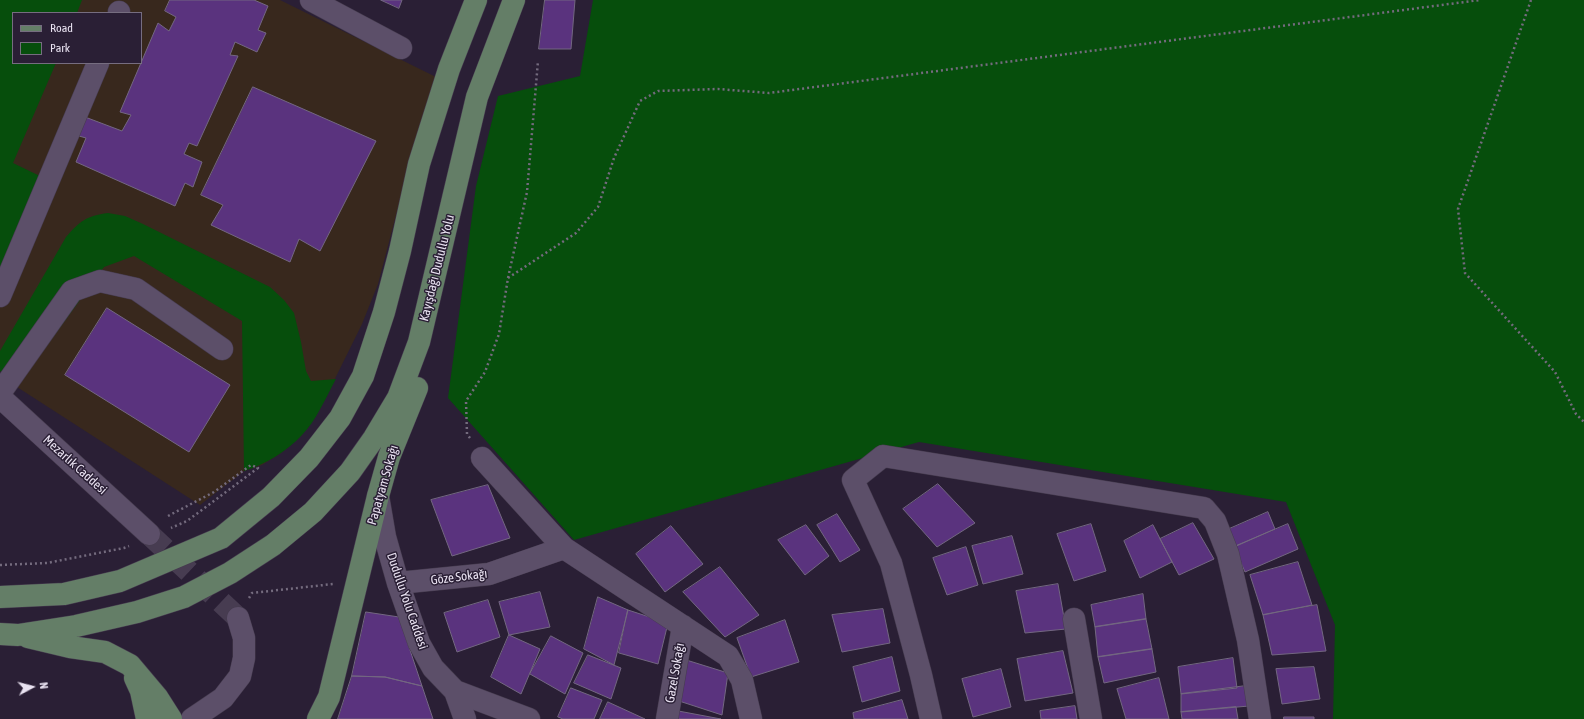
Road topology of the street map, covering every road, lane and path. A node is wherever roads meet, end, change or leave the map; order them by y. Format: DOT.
graph roads {
  1 [pos="311,0"];
  2 [pos="476,0"];
  3 [pos="514,0"];
  4 [pos="1480,0"];
  5 [pos="1531,0"];
  6 [pos="401,48"];
  7 [pos="538,61"];
  8 [pos="98,64"];
  9 [pos="442,250"];
  10 [pos="508,278"];
  11 [pos="0,296"];
  12 [pos="222,349"];
  13 [pos="0,392"];
  14 [pos="0,397"];
  15 [pos="1584,422"];
  16 [pos="482,458"];
  17 [pos="251,465"];
  18 [pos="378,496"];
  19 [pos="168,516"];
  20 [pos="149,534"];
  21 [pos="564,548"];
  22 [pos="357,582"];
  23 [pos="398,583"];
  24 [pos="0,597"];
  25 [pos="249,600"];
  26 [pos="238,618"];
  27 [pos="1074,619"];
  28 [pos="683,626"];
  29 [pos="9,634"];
  30 [pos="130,665"];
  31 [pos="455,691"];
  32 [pos="147,719"];
  33 [pos="171,719"];
  34 [pos="192,719"];
  35 [pos="318,719"];
  36 [pos="465,719"];
  37 [pos="529,719"];
  38 [pos="667,719"];
  39 [pos="751,719"];
  40 [pos="931,719"];
  41 [pos="1091,719"];
  42 [pos="1260,719"];
  1 -- 6 [label="street"];
  2 -- 24 [label="main road"];
  3 -- 9 [label="main road, Kayışdağı Dudullu Yolu"];
  4 -- 10 [label="path"];
  5 -- 15 [label="path"];
  7 -- 10 [label="path"];
  8 -- 11 [label="street"];
  9 -- 18 [label="main road, Papatyam Sokağı"];
  9 -- 29 [label="main road, Kayışdağı Dudullu Yolu"];
  10 -- 16 [label="path"];
  12 -- 13 [label="street"];
  14 -- 20 [label="street, Mezarlık Caddesi"];
  16 -- 21 [label="street"];
  17 -- 19 [label="path"];
  18 -- 22 [label="main road, Papatyam Sokağı"];
  18 -- 23 [label="street, Dudullu Yolu Caddesi"];
  21 -- 23 [label="street, Göze Sokağı"];
  21 -- 28 [label="street"];
  22 -- 25 [label="path"];
  22 -- 35 [label="main road, Papatyam Sokağı"];
  23 -- 31 [label="street, Dudullu Yolu Caddesi"];
  26 -- 34 [label="street"];
  27 -- 41 [label="street"];
  28 -- 38 [label="street, Gazel Sokağı"];
  28 -- 39 [label="street"];
  29 -- 30 [label="main road"];
  30 -- 32 [label="main road"];
  30 -- 33 [label="main road"];
  31 -- 36 [label="street, Dudullu Yolu Caddesi"];
  31 -- 37 [label="street"];
  40 -- 42 [label="street"];
}
